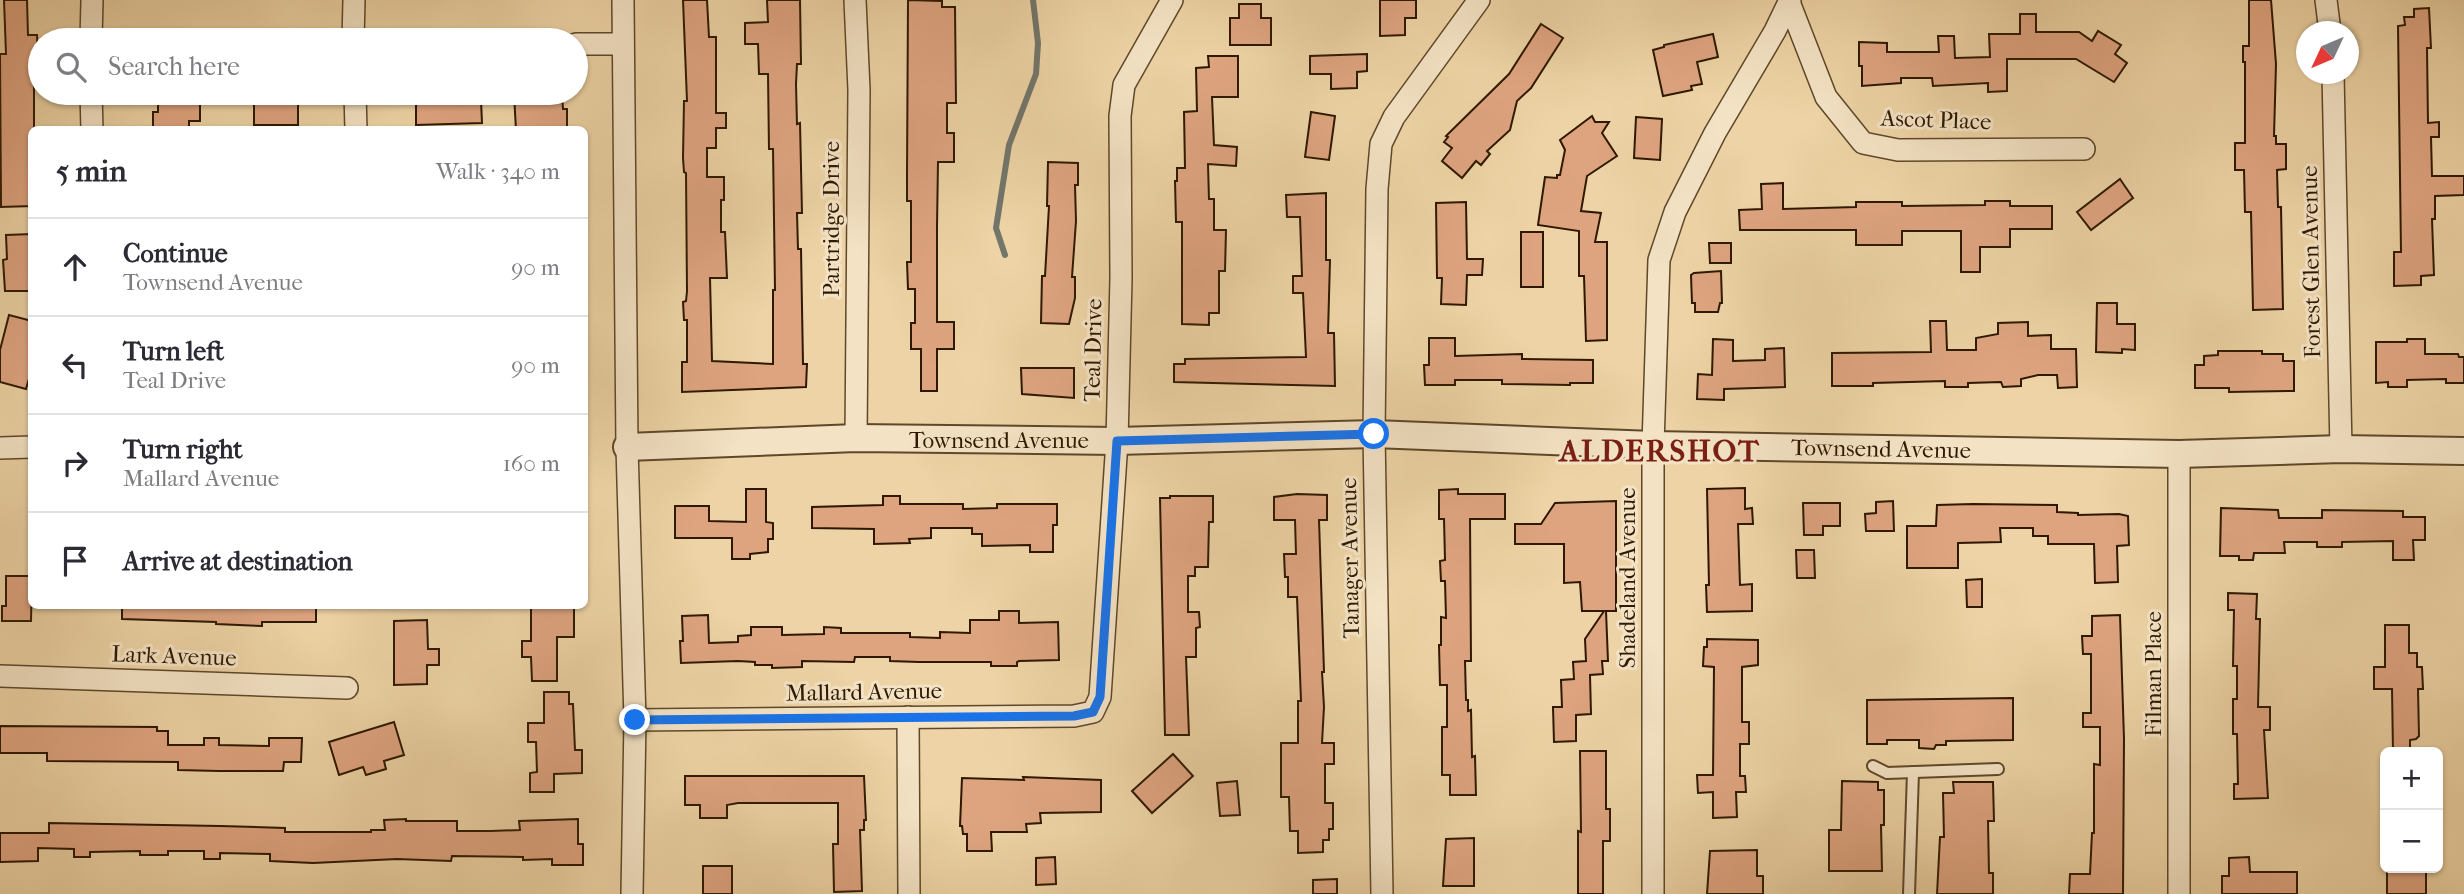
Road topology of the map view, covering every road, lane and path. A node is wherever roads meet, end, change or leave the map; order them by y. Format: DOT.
graph roads {
  1 [pos="92,0"];
  2 [pos="354,0"];
  3 [pos="623,0"];
  4 [pos="855,0"];
  5 [pos="1172,0"];
  6 [pos="1479,0"];
  7 [pos="2326,0"];
  8 [pos="1790,1"];
  9 [pos="2329,21"];
  10 [pos="91,28"];
  11 [pos="353,28"];
  12 [pos="588,44"];
  13 [pos="623,44"];
  14 [pos="2333,84"];
  15 [pos="92,105"];
  16 [pos="355,105"];
  17 [pos="92,126"];
  18 [pos="356,126"];
  19 [pos="2084,149"];
  20 [pos="1374,434"];
  21 [pos="856,439"];
  22 [pos="1117,441"];
  23 [pos="1653,445"];
  24 [pos="28,447"];
  25 [pos="627,447"];
  26 [pos="0,448"];
  27 [pos="2341,449"];
  28 [pos="2464,451"];
  29 [pos="2179,454"];
  30 [pos="0,676"];
  31 [pos="347,688"];
  32 [pos="1093,712"];
  33 [pos="908,717"];
  34 [pos="635,720"];
  35 [pos="1873,766"];
  36 [pos="1998,769"];
  37 [pos="1913,772"];
  38 [pos="632,894"];
  39 [pos="909,894"];
  40 [pos="1382,894"];
  41 [pos="1653,894"];
  42 [pos="1909,894"];
  43 [pos="2179,894"];
  1 -- 10 [label="street"];
  2 -- 11 [label="street"];
  3 -- 13 [label="street"];
  4 -- 21 [label="street, Partridge Drive"];
  5 -- 22 [label="street, Teal Drive"];
  6 -- 20 [label="street, Tanager Avenue"];
  7 -- 9 [label="street"];
  8 -- 19 [label="street, Ascot Place"];
  8 -- 23 [label="street, Shadeland Avenue"];
  12 -- 13 [label="street"];
  13 -- 25 [label="street"];
  14 -- 27 [label="street, Forest Glen Avenue"];
  15 -- 17 [label="street"];
  16 -- 18 [label="street"];
  20 -- 22 [label="street, Townsend Avenue"];
  20 -- 23 [label="street, Townsend Avenue"];
  20 -- 40 [label="street, Tanager Avenue"];
  21 -- 22 [label="street, Townsend Avenue"];
  21 -- 25 [label="street, Townsend Avenue"];
  22 -- 32 [label="street, Teal Drive"];
  23 -- 29 [label="street, Townsend Avenue"];
  23 -- 41 [label="street, Shadeland Avenue"];
  24 -- 26 [label="street"];
  25 -- 34 [label="street"];
  27 -- 28 [label="street, Townsend Avenue"];
  27 -- 29 [label="street, Townsend Avenue"];
  29 -- 43 [label="street, Filman Place"];
  30 -- 31 [label="street, Lark Avenue"];
  32 -- 33 [label="street, Mallard Avenue"];
  33 -- 34 [label="street, Mallard Avenue"];
  33 -- 39 [label="street"];
  34 -- 38 [label="street"];
  35 -- 37 [label="lane"];
  36 -- 37 [label="lane"];
  37 -- 42 [label="lane"];
}
